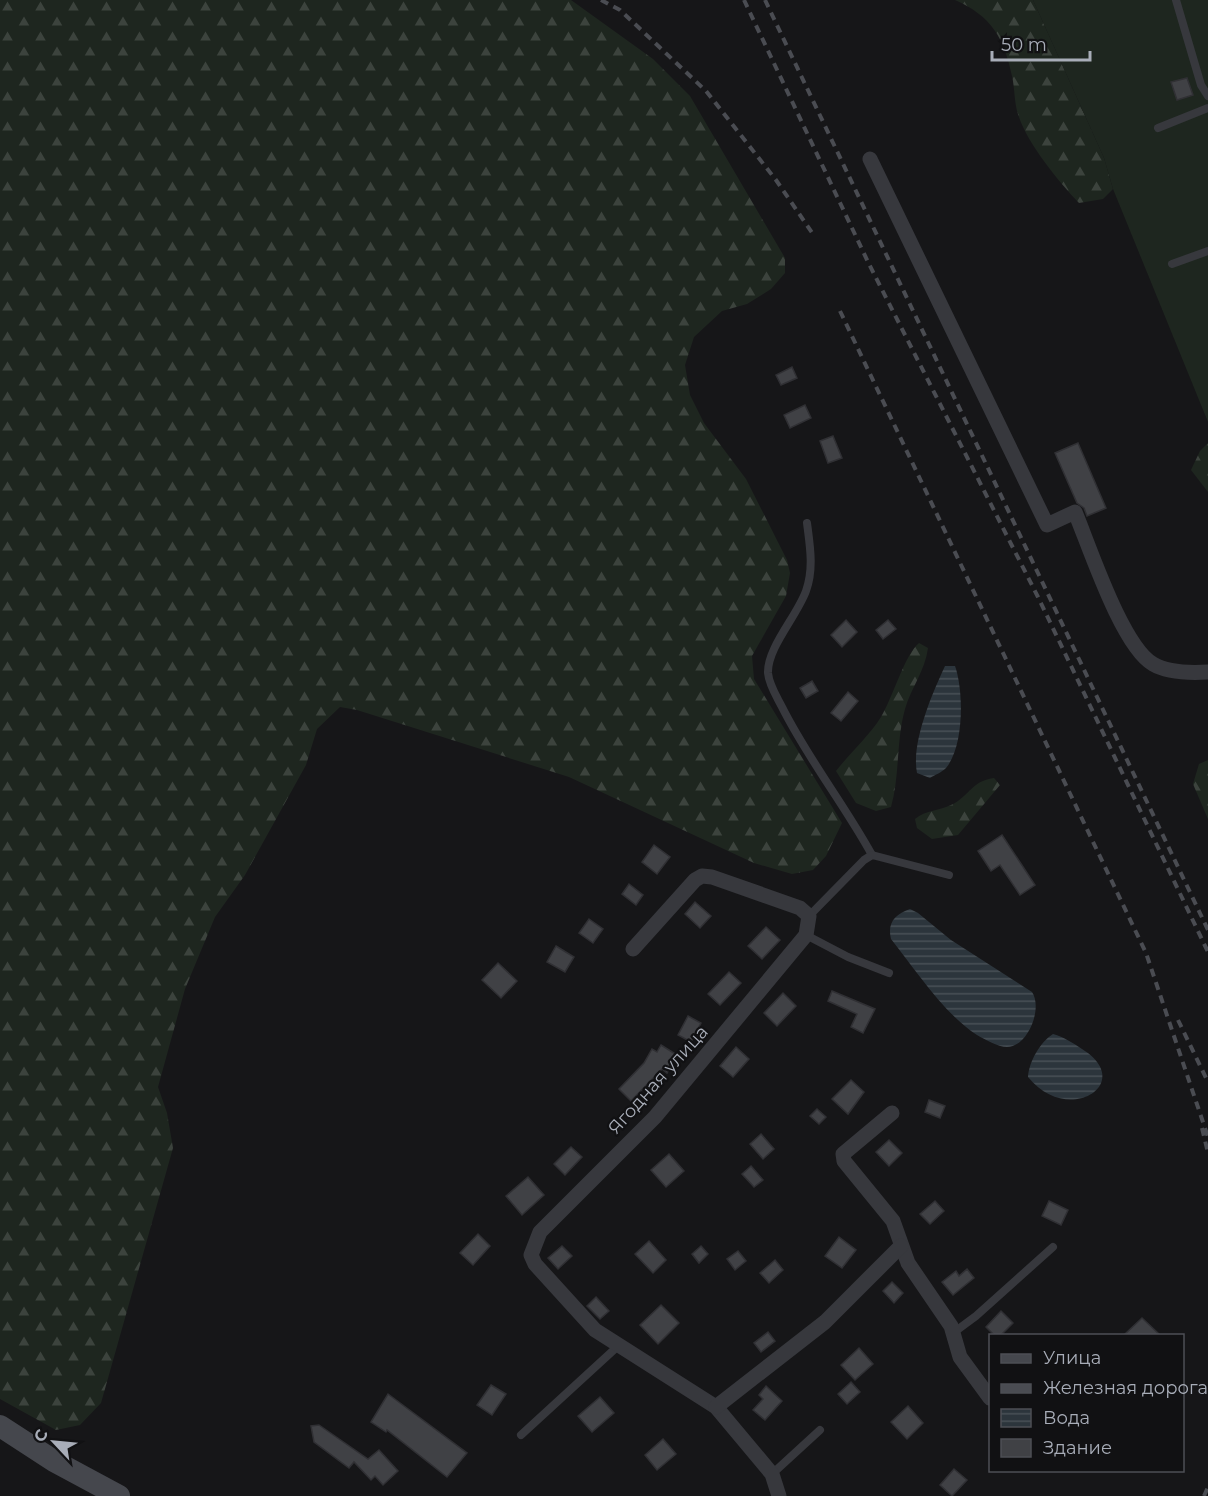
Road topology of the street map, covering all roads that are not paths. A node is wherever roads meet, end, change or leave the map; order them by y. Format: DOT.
graph roads {
  1 [pos="1176,0"];
  2 [pos="1208,96"];
  3 [pos="1208,108"];
  4 [pos="1158,128"];
  5 [pos="870,159"];
  6 [pos="1208,251"];
  7 [pos="1172,264"];
  8 [pos="807,523"];
  9 [pos="1208,672"];
  10 [pos="872,855"];
  11 [pos="949,875"];
  12 [pos="809,916"];
  13 [pos="806,935"];
  14 [pos="633,949"];
  15 [pos="889,973"];
  16 [pos="892,1113"];
  17 [pos="901,1246"];
  18 [pos="1053,1247"];
  19 [pos="953,1333"];
  20 [pos="617,1347"];
  21 [pos="989,1397"];
  22 [pos="716,1407"];
  23 [pos="0,1426"];
  24 [pos="820,1430"];
  25 [pos="521,1435"];
  26 [pos="772,1474"];
  27 [pos="119,1496"];
  28 [pos="779,1496"];
  1 -- 2 [label="lane"];
  3 -- 4 [label="lane"];
  5 -- 9 [label="street"];
  6 -- 7 [label="lane"];
  8 -- 10 [label="lane"];
  10 -- 11 [label="lane"];
  10 -- 12 [label="lane"];
  12 -- 13 [label="street"];
  12 -- 14 [label="street"];
  13 -- 15 [label="lane"];
  13 -- 20 [label="street, Ягодная улица"];
  16 -- 17 [label="street"];
  17 -- 19 [label="street"];
  17 -- 22 [label="street"];
  18 -- 19 [label="lane"];
  19 -- 21 [label="street"];
  20 -- 22 [label="street"];
  20 -- 25 [label="lane"];
  22 -- 26 [label="street"];
  23 -- 27 [label="main road"];
  24 -- 26 [label="lane"];
  26 -- 28 [label="street"];
}
